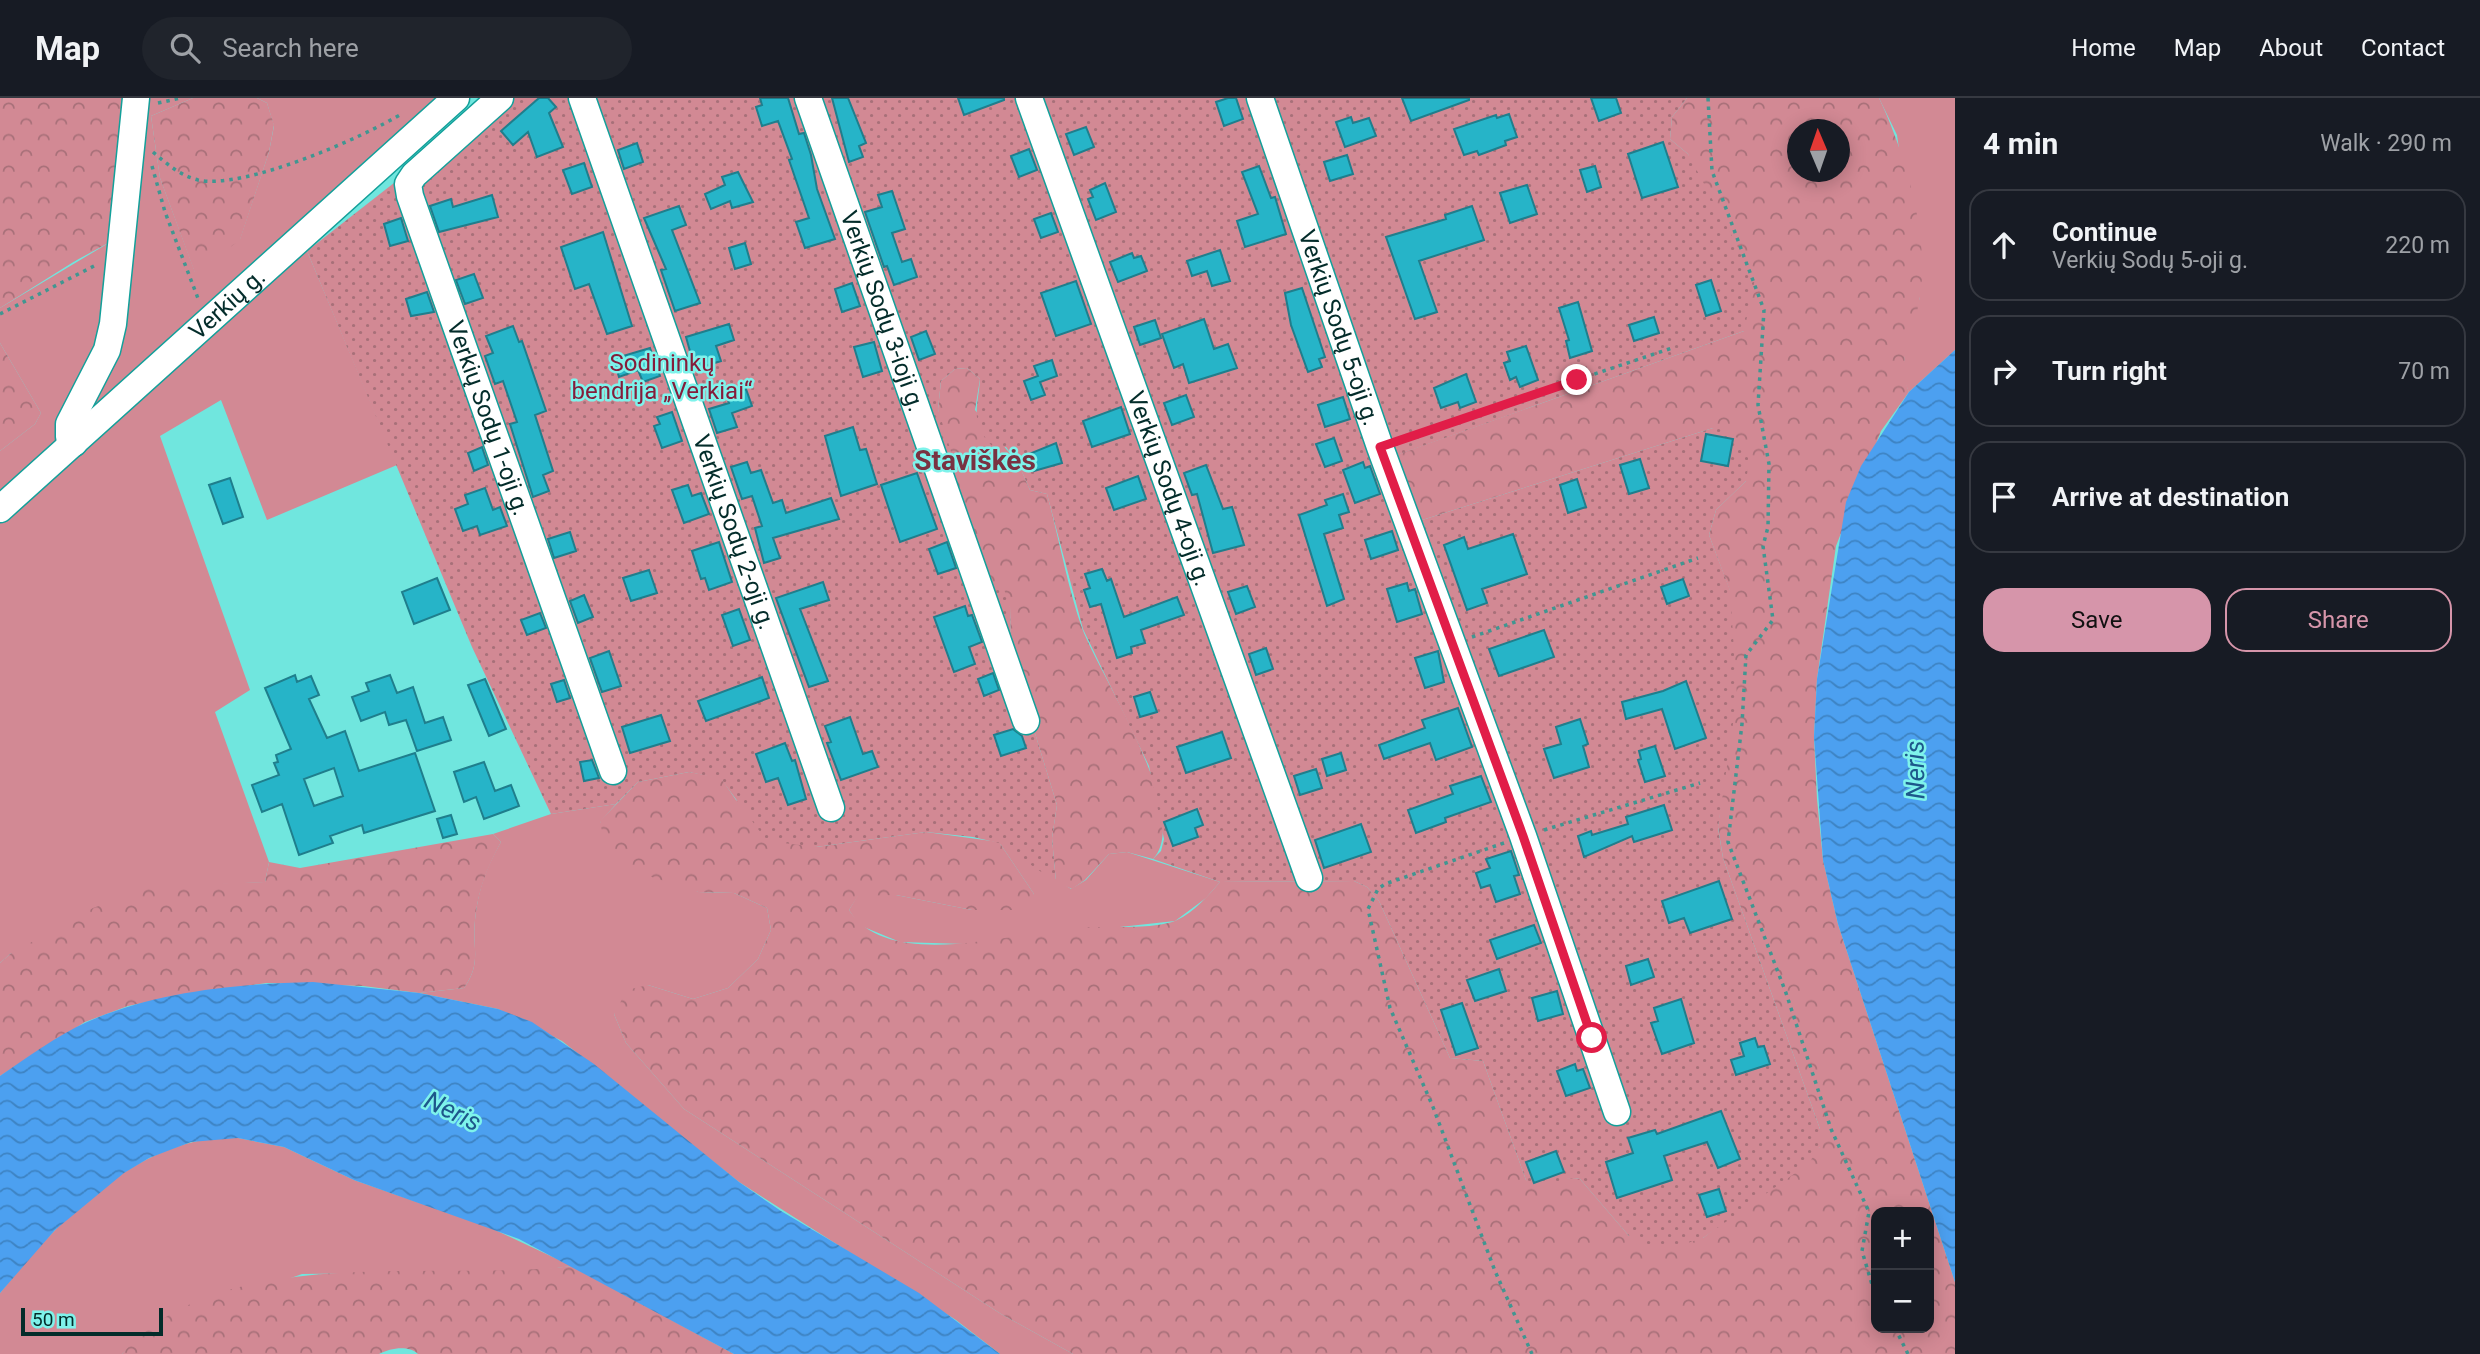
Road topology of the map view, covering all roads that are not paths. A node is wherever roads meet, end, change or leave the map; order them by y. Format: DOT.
graph roads {
  1 [pos="136,98"];
  2 [pos="456,98"];
  3 [pos="500,98"];
  4 [pos="582,98"];
  5 [pos="808,98"];
  6 [pos="1029,98"];
  7 [pos="1260,98"];
  8 [pos="74,443"];
  9 [pos="0,509"];
  10 [pos="1026,721"];
  11 [pos="613,771"];
  12 [pos="831,808"];
  13 [pos="1309,878"];
  14 [pos="1617,1112"];
  1 -- 8 [label="street"];
  2 -- 8 [label="street, Verkių g."];
  3 -- 11 [label="street, Verkių Sodų 1-oji g."];
  4 -- 12 [label="street, Verkių Sodų 2-oji g."];
  5 -- 10 [label="street, Verkių Sodų 3-ioji g."];
  6 -- 13 [label="street, Verkių Sodų 4-oji g."];
  7 -- 14 [label="street, Verkių Sodų 5-oji g."];
  8 -- 9 [label="street, Verkių g."];
}
